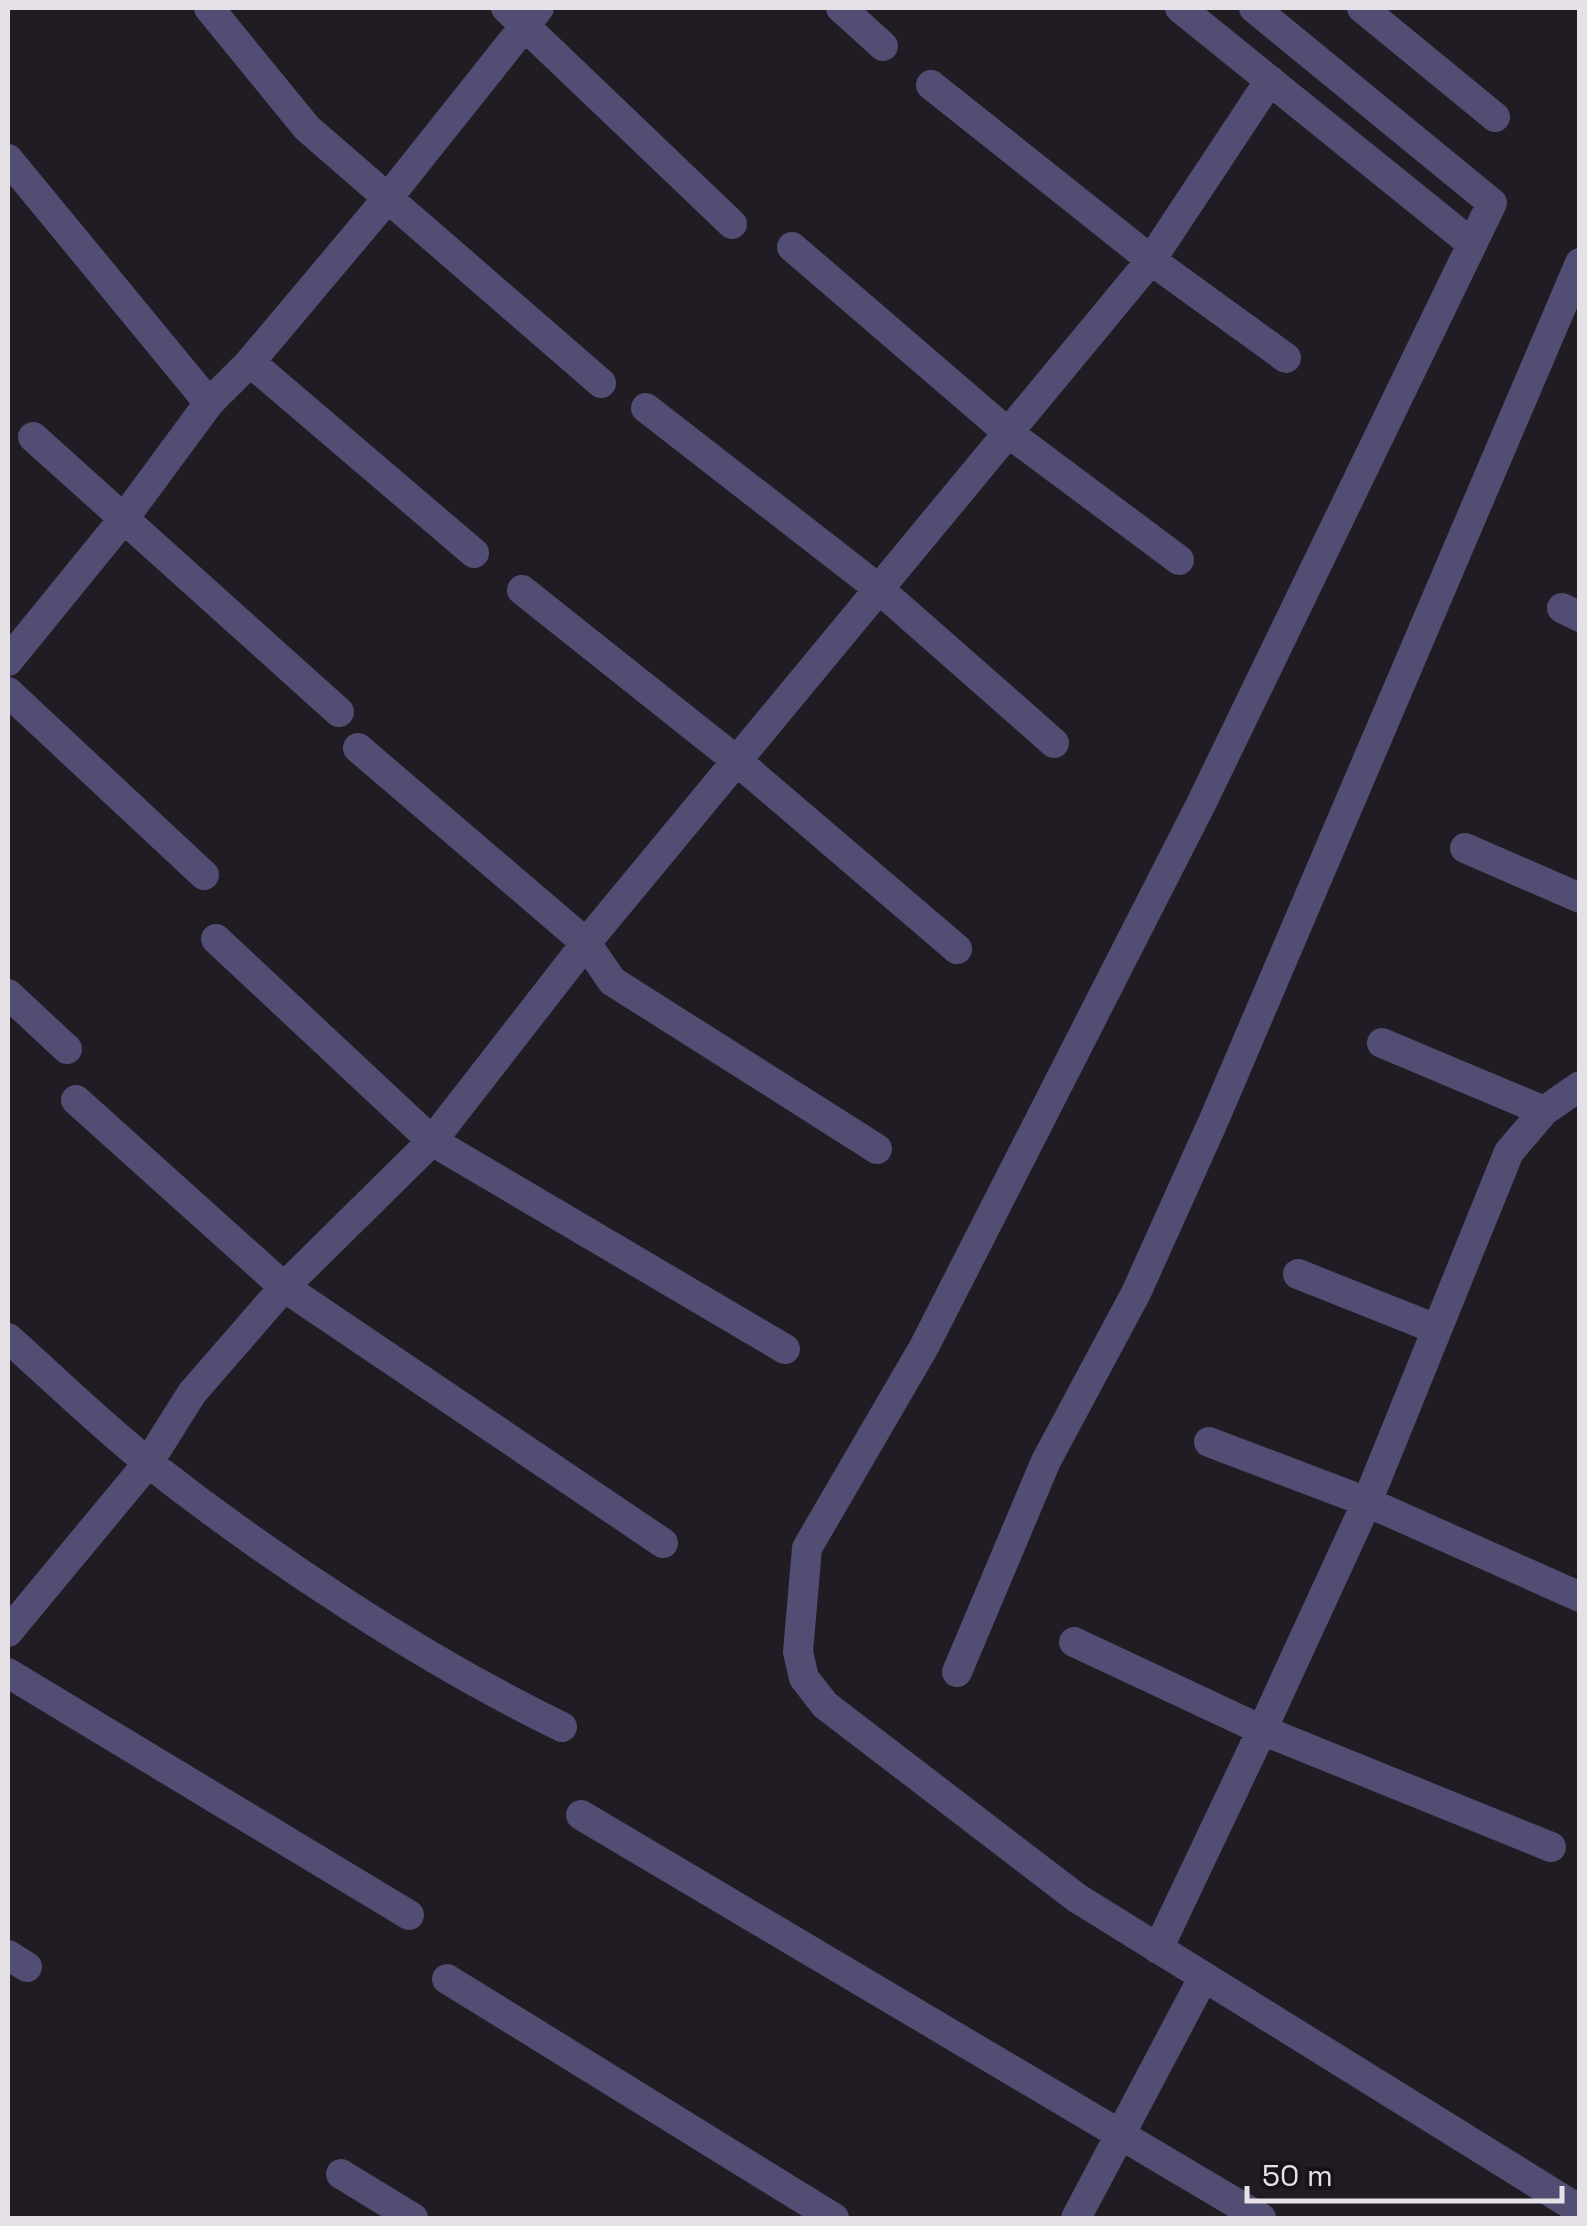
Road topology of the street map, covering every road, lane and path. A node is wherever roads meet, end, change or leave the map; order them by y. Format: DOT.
graph roads {
  1 [pos="209,8"];
  2 [pos="841,8"];
  3 [pos="1180,8"];
  4 [pos="1254,8"];
  5 [pos="1362,8"];
  6 [pos="522,14"];
  7 [pos="883,46"];
  8 [pos="1270,80"];
  9 [pos="930,85"];
  10 [pos="1495,117"];
  11 [pos="8,159"];
  12 [pos="386,199"];
  13 [pos="732,224"];
  14 [pos="1471,243"];
  15 [pos="792,247"];
  16 [pos="1151,260"];
  17 [pos="1580,263"];
  18 [pos="1286,358"];
  19 [pos="250,362"];
  20 [pos="602,383"];
  21 [pos="209,404"];
  22 [pos="646,408"];
  23 [pos="1006,432"];
  24 [pos="32,437"];
  25 [pos="125,517"];
  26 [pos="474,553"];
  27 [pos="1179,560"];
  28 [pos="878,588"];
  29 [pos="522,590"];
  30 [pos="8,661"];
  31 [pos="8,692"];
  32 [pos="340,712"];
  33 [pos="1054,743"];
  34 [pos="358,748"];
  35 [pos="737,761"];
  36 [pos="1465,848"];
  37 [pos="204,874"];
  38 [pos="1580,898"];
  39 [pos="216,940"];
  40 [pos="586,944"];
  41 [pos="956,949"];
  42 [pos="8,994"];
  43 [pos="1382,1042"];
  44 [pos="68,1049"];
  45 [pos="1580,1086"];
  46 [pos="76,1100"];
  47 [pos="1544,1111"];
  48 [pos="432,1140"];
  49 [pos="876,1149"];
  50 [pos="1298,1274"];
  51 [pos="284,1288"];
  52 [pos="1436,1329"];
  53 [pos="8,1338"];
  54 [pos="785,1349"];
  55 [pos="1209,1442"];
  56 [pos="148,1463"];
  57 [pos="1367,1502"];
  58 [pos="664,1543"];
  59 [pos="1580,1597"];
  60 [pos="10,1624"];
  61 [pos="1074,1642"];
  62 [pos="958,1672"];
  63 [pos="8,1673"];
  64 [pos="562,1727"];
  65 [pos="1262,1730"];
  66 [pos="581,1814"];
  67 [pos="1551,1847"];
  68 [pos="410,1915"];
  69 [pos="1158,1949"];
  70 [pos="446,1978"];
  71 [pos="1203,1978"];
  72 [pos="1119,2136"];
  73 [pos="341,2174"];
  74 [pos="1580,2210"];
  75 [pos="413,2218"];
  76 [pos="834,2218"];
  77 [pos="1076,2218"];
  78 [pos="1261,2218"];
  1 -- 12 [label="street"];
  2 -- 7 [label="street"];
  3 -- 8 [label="street"];
  4 -- 14 [label="street"];
  5 -- 10 [label="street"];
  6 -- 12 [label="street"];
  6 -- 13 [label="street"];
  8 -- 14 [label="street"];
  8 -- 16 [label="street"];
  9 -- 16 [label="street"];
  11 -- 21 [label="street"];
  12 -- 19 [label="street"];
  12 -- 20 [label="street"];
  14 -- 69 [label="street"];
  15 -- 23 [label="street"];
  16 -- 18 [label="street"];
  16 -- 23 [label="street"];
  17 -- 62 [label="street"];
  19 -- 21 [label="street"];
  19 -- 26 [label="street"];
  21 -- 25 [label="street"];
  22 -- 28 [label="street"];
  23 -- 27 [label="street"];
  23 -- 28 [label="street"];
  24 -- 25 [label="street"];
  25 -- 30 [label="street"];
  25 -- 32 [label="street"];
  28 -- 33 [label="street"];
  28 -- 35 [label="street"];
  29 -- 35 [label="street"];
  31 -- 37 [label="street"];
  34 -- 40 [label="street"];
  35 -- 40 [label="street"];
  35 -- 41 [label="street"];
  36 -- 38 [label="street"];
  39 -- 48 [label="street"];
  40 -- 48 [label="street"];
  40 -- 49 [label="street"];
  42 -- 44 [label="street"];
  43 -- 47 [label="street"];
  45 -- 47 [label="street"];
  46 -- 51 [label="street"];
  47 -- 52 [label="street"];
  48 -- 51 [label="street"];
  48 -- 54 [label="street"];
  50 -- 52 [label="street"];
  51 -- 56 [label="street"];
  51 -- 58 [label="street"];
  52 -- 57 [label="street"];
  53 -- 56 [label="street"];
  55 -- 57 [label="street"];
  56 -- 60 [label="street"];
  56 -- 64 [label="street"];
  57 -- 59 [label="street"];
  57 -- 65 [label="street"];
  61 -- 65 [label="street"];
  63 -- 68 [label="street"];
  65 -- 67 [label="street"];
  65 -- 69 [label="street"];
  66 -- 72 [label="street"];
  69 -- 71 [label="street"];
  70 -- 76 [label="street"];
  71 -- 72 [label="street"];
  71 -- 74 [label="street"];
  72 -- 77 [label="street"];
  72 -- 78 [label="street"];
  73 -- 75 [label="street"];
}
